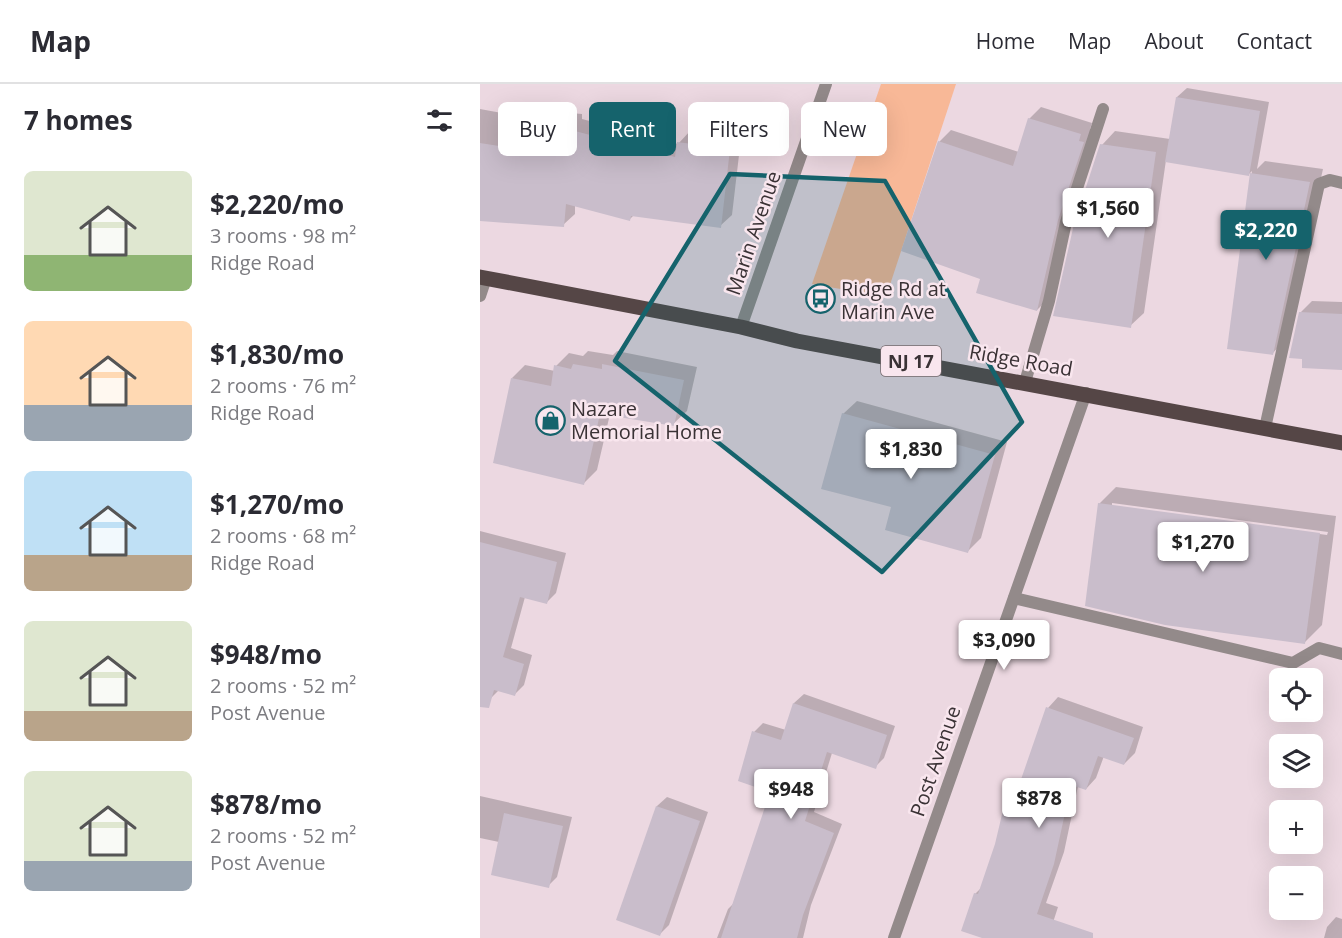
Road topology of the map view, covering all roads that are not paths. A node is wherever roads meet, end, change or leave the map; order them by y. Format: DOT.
graph roads {
  1 [pos="826,84"];
  2 [pos="1103,109"];
  3 [pos="1342,183"];
  4 [pos="483,278"];
  5 [pos="480,296"];
  6 [pos="741,327"];
  7 [pos="1025,382"];
  8 [pos="1086,393"];
  9 [pos="1265,428"];
  10 [pos="1342,443"];
  11 [pos="1014,598"];
  12 [pos="1342,654"];
  13 [pos="894,938"];
  1 -- 6 [label="street, Marin Avenue"];
  2 -- 7 [label="street"];
  3 -- 9 [label="street"];
  4 -- 5 [label="street"];
  4 -- 6 [label="main road, Ridge Road / NJ 17"];
  6 -- 7 [label="main road, Ridge Road / NJ 17"];
  7 -- 8 [label="main road, Ridge Road / NJ 17"];
  8 -- 9 [label="main road, Ridge Road / NJ 17"];
  8 -- 11 [label="street, Post Avenue"];
  9 -- 10 [label="main road, Ridge Road / NJ 17"];
  11 -- 12 [label="street"];
  11 -- 13 [label="street, Post Avenue"];
}
